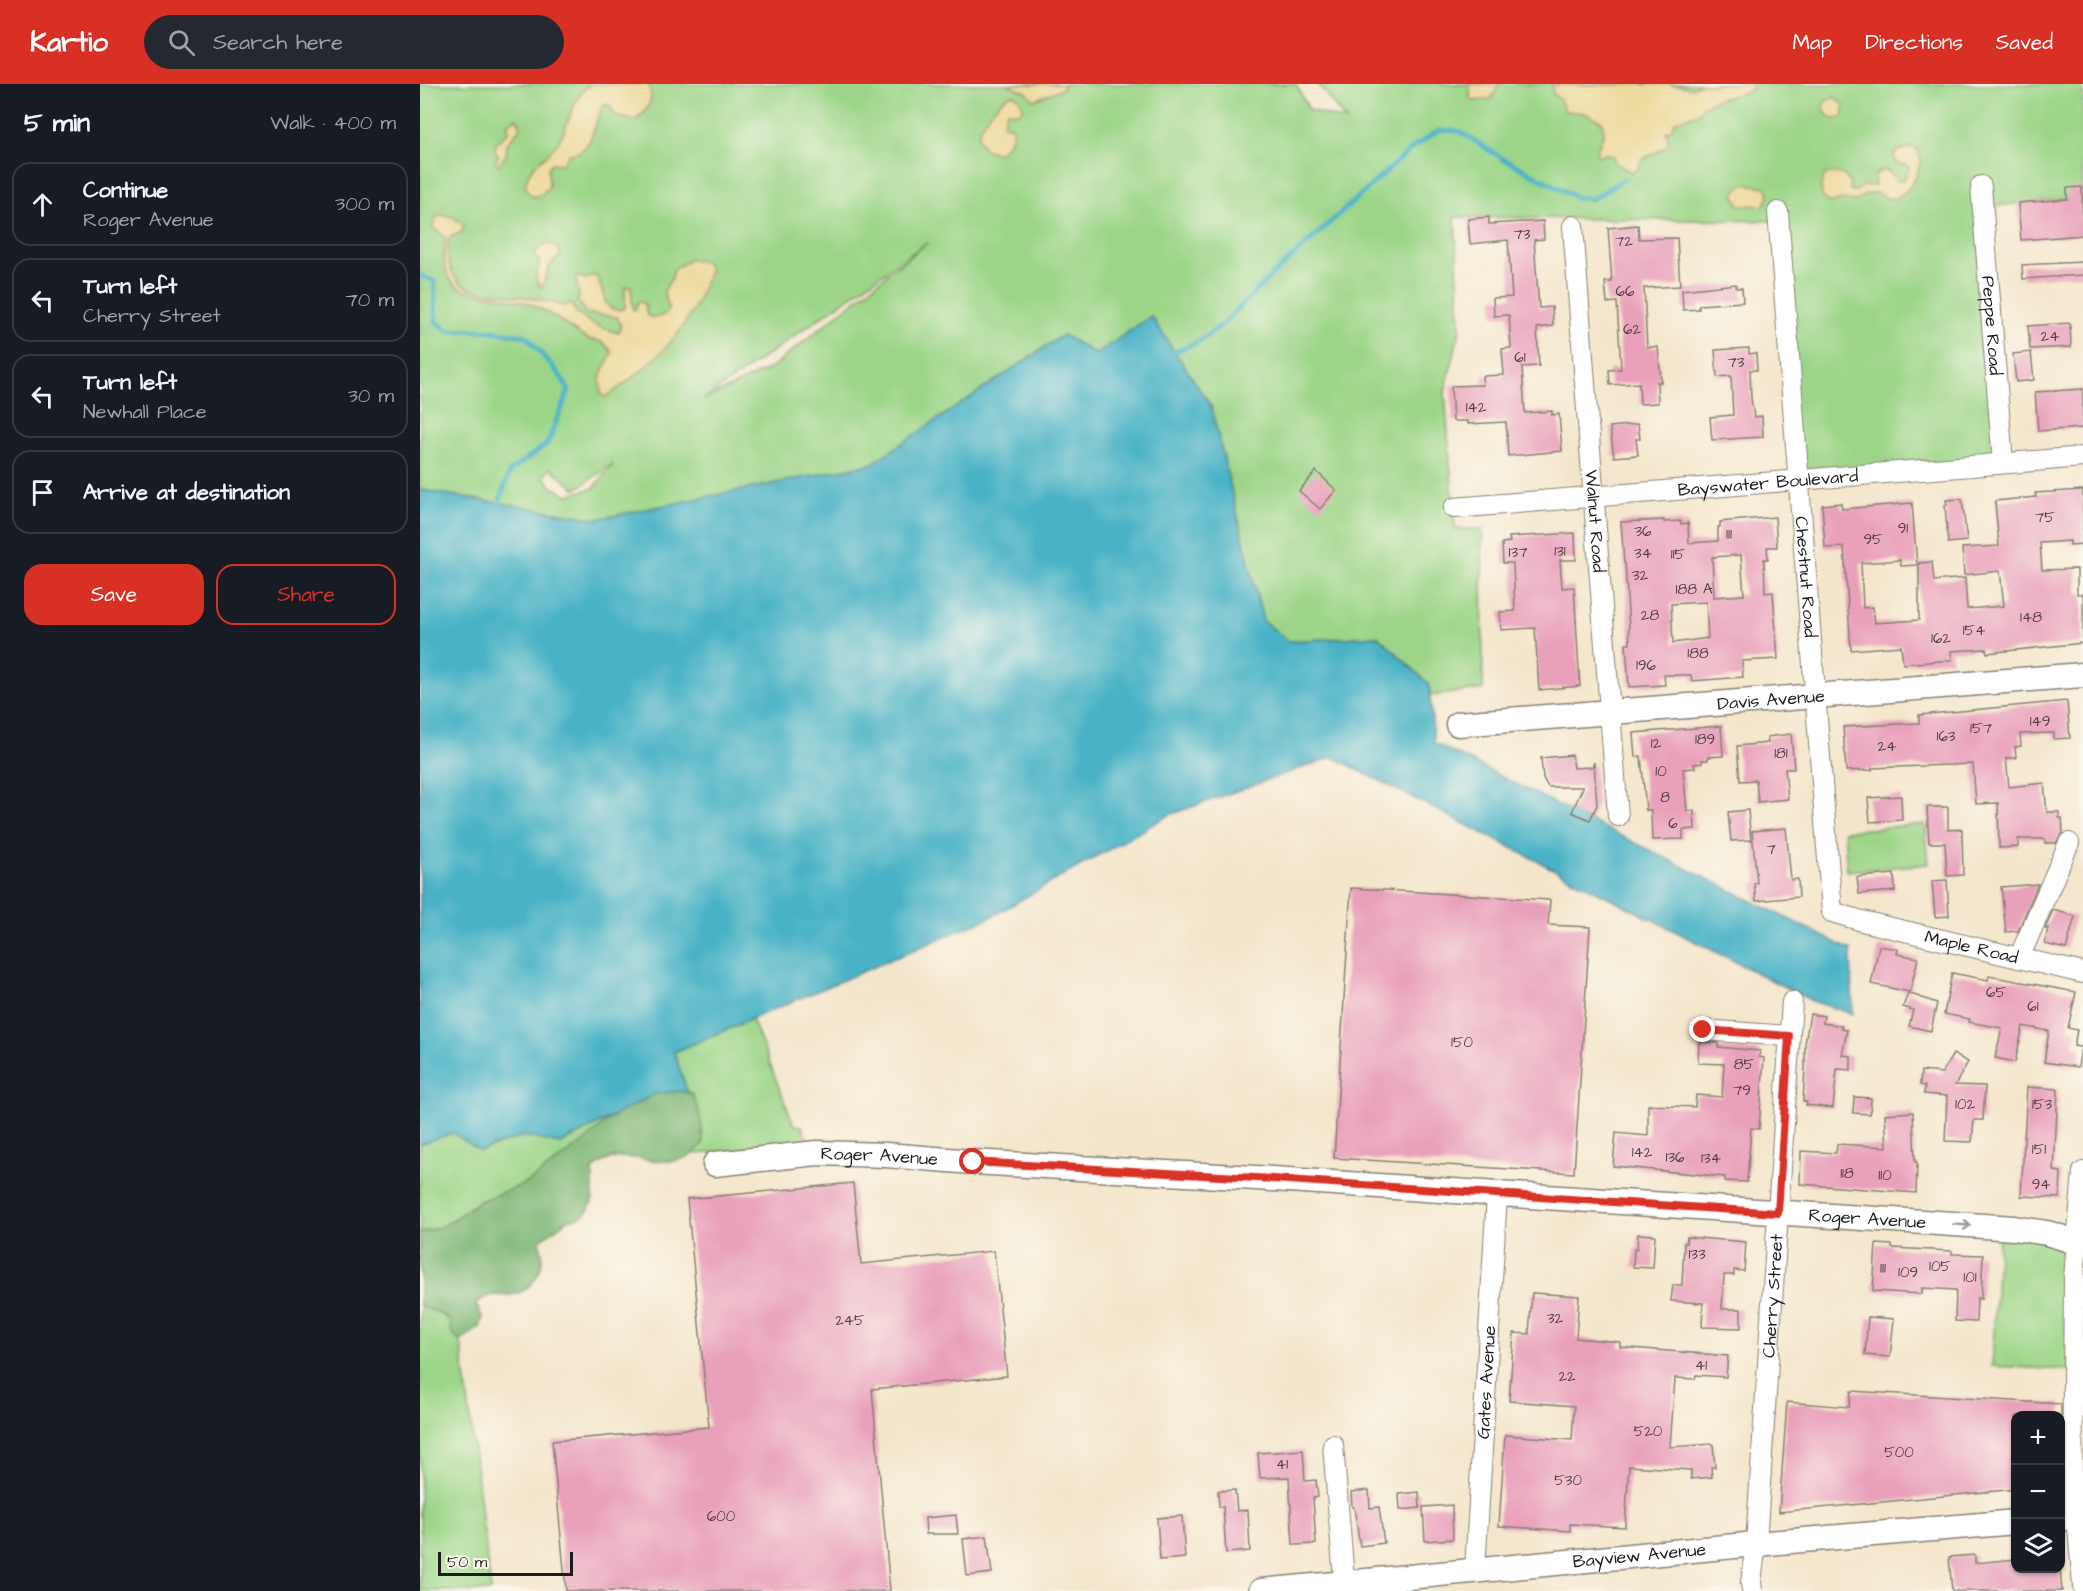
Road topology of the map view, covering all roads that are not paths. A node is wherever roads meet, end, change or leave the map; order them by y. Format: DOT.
graph roads {
  1 [pos="1981,186"];
  2 [pos="1778,212"];
  3 [pos="1573,226"];
  4 [pos="2083,457"];
  5 [pos="2003,463"];
  6 [pos="1798,480"];
  7 [pos="1593,496"];
  8 [pos="1454,508"];
  9 [pos="2083,675"];
  10 [pos="1815,696"];
  11 [pos="1610,712"];
  12 [pos="1458,724"];
  13 [pos="1618,816"];
  14 [pos="2069,843"];
  15 [pos="1862,921"];
  16 [pos="2019,958"];
  17 [pos="2083,973"];
  18 [pos="1792,1002"];
  19 [pos="1703,1030"];
  20 [pos="1789,1036"];
  21 [pos="715,1164"];
  22 [pos="2083,1172"];
  23 [pos="1497,1194"];
  24 [pos="1778,1213"];
  25 [pos="2081,1243"];
  26 [pos="1333,1445"];
  27 [pos="2073,1517"];
  28 [pos="2011,1522"];
  29 [pos="1756,1544"];
  30 [pos="1475,1570"];
  31 [pos="2083,1586"];
  32 [pos="1344,1587"];
  33 [pos="1261,1591"];
  34 [pos="1752,1591"];
  1 -- 5 [label="street, Peppe Road"];
  2 -- 6 [label="street, Chestnut Road"];
  3 -- 7 [label="street, Walnut Road"];
  4 -- 5 [label="street, Bayswater Boulevard"];
  5 -- 6 [label="street, Bayswater Boulevard"];
  6 -- 7 [label="street, Bayswater Boulevard"];
  6 -- 10 [label="street, Chestnut Road"];
  7 -- 8 [label="street, Bayswater Boulevard"];
  7 -- 11 [label="street, Walnut Road"];
  9 -- 10 [label="street, Davis Avenue"];
  10 -- 11 [label="street, Davis Avenue"];
  10 -- 15 [label="street, Chestnut Road"];
  11 -- 12 [label="street, Davis Avenue"];
  11 -- 13 [label="street, Walnut Road"];
  14 -- 16 [label="street"];
  15 -- 16 [label="street, Maple Road"];
  16 -- 17 [label="street, Maple Road"];
  18 -- 20 [label="street, Cherry Street"];
  19 -- 20 [label="street"];
  20 -- 24 [label="street, Cherry Street"];
  21 -- 23 [label="street, Roger Avenue"];
  22 -- 25 [label="street"];
  23 -- 24 [label="street, Roger Avenue"];
  23 -- 30 [label="street, Gates Avenue"];
  24 -- 25 [label="street, Roger Avenue, one-way"];
  24 -- 29 [label="street, Cherry Street"];
  25 -- 27 [label="street"];
  26 -- 32 [label="street"];
  27 -- 31 [label="street"];
  28 -- 29 [label="street, Bayview Avenue"];
  29 -- 30 [label="street, Bayview Avenue"];
  29 -- 34 [label="street, Cherry Street"];
  30 -- 32 [label="street, Bayview Avenue"];
  32 -- 33 [label="street, Bayview Avenue"];
}
